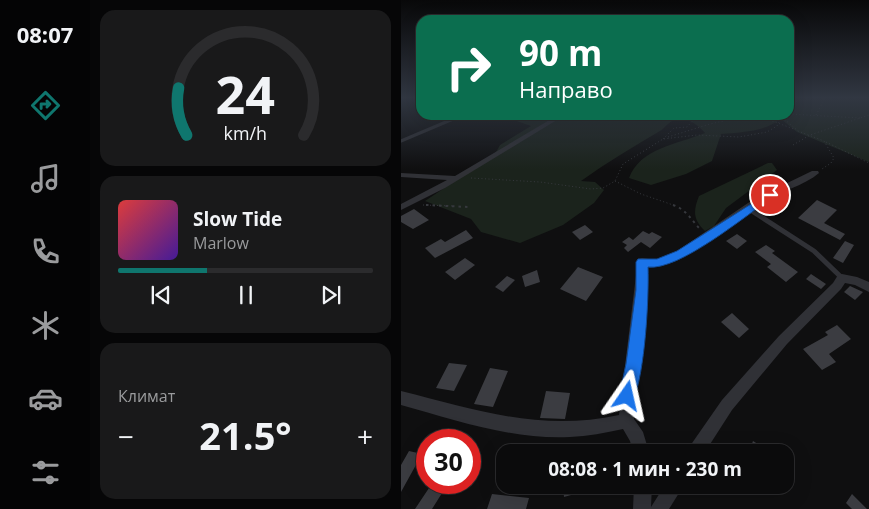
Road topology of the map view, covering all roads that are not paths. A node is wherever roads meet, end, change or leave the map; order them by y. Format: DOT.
graph roads {
  1 [pos="446,122"];
  2 [pos="550,122"];
  3 [pos="401,141"];
  4 [pos="815,173"];
  5 [pos="401,175"];
  6 [pos="456,178"];
  7 [pos="403,204"];
  8 [pos="749,209"];
  9 [pos="842,278"];
  10 [pos="869,287"];
  11 [pos="401,398"];
  12 [pos="626,421"];
  13 [pos="639,444"];
  14 [pos="701,444"];
  15 [pos="643,494"];
  16 [pos="669,494"];
  17 [pos="642,509"];
  18 [pos="659,509"];
  1 -- 3 [label="lane"];
  2 -- 6 [label="street"];
  4 -- 8 [label="street"];
  5 -- 6 [label="street"];
  6 -- 7 [label="street"];
  8 -- 9 [label="lane"];
  8 -- 12 [label="street"];
  9 -- 10 [label="street"];
  9 -- 14 [label="street"];
  11 -- 12 [label="street"];
  12 -- 13 [label="street"];
  15 -- 17 [label="street"];
  16 -- 18 [label="street"];
}
